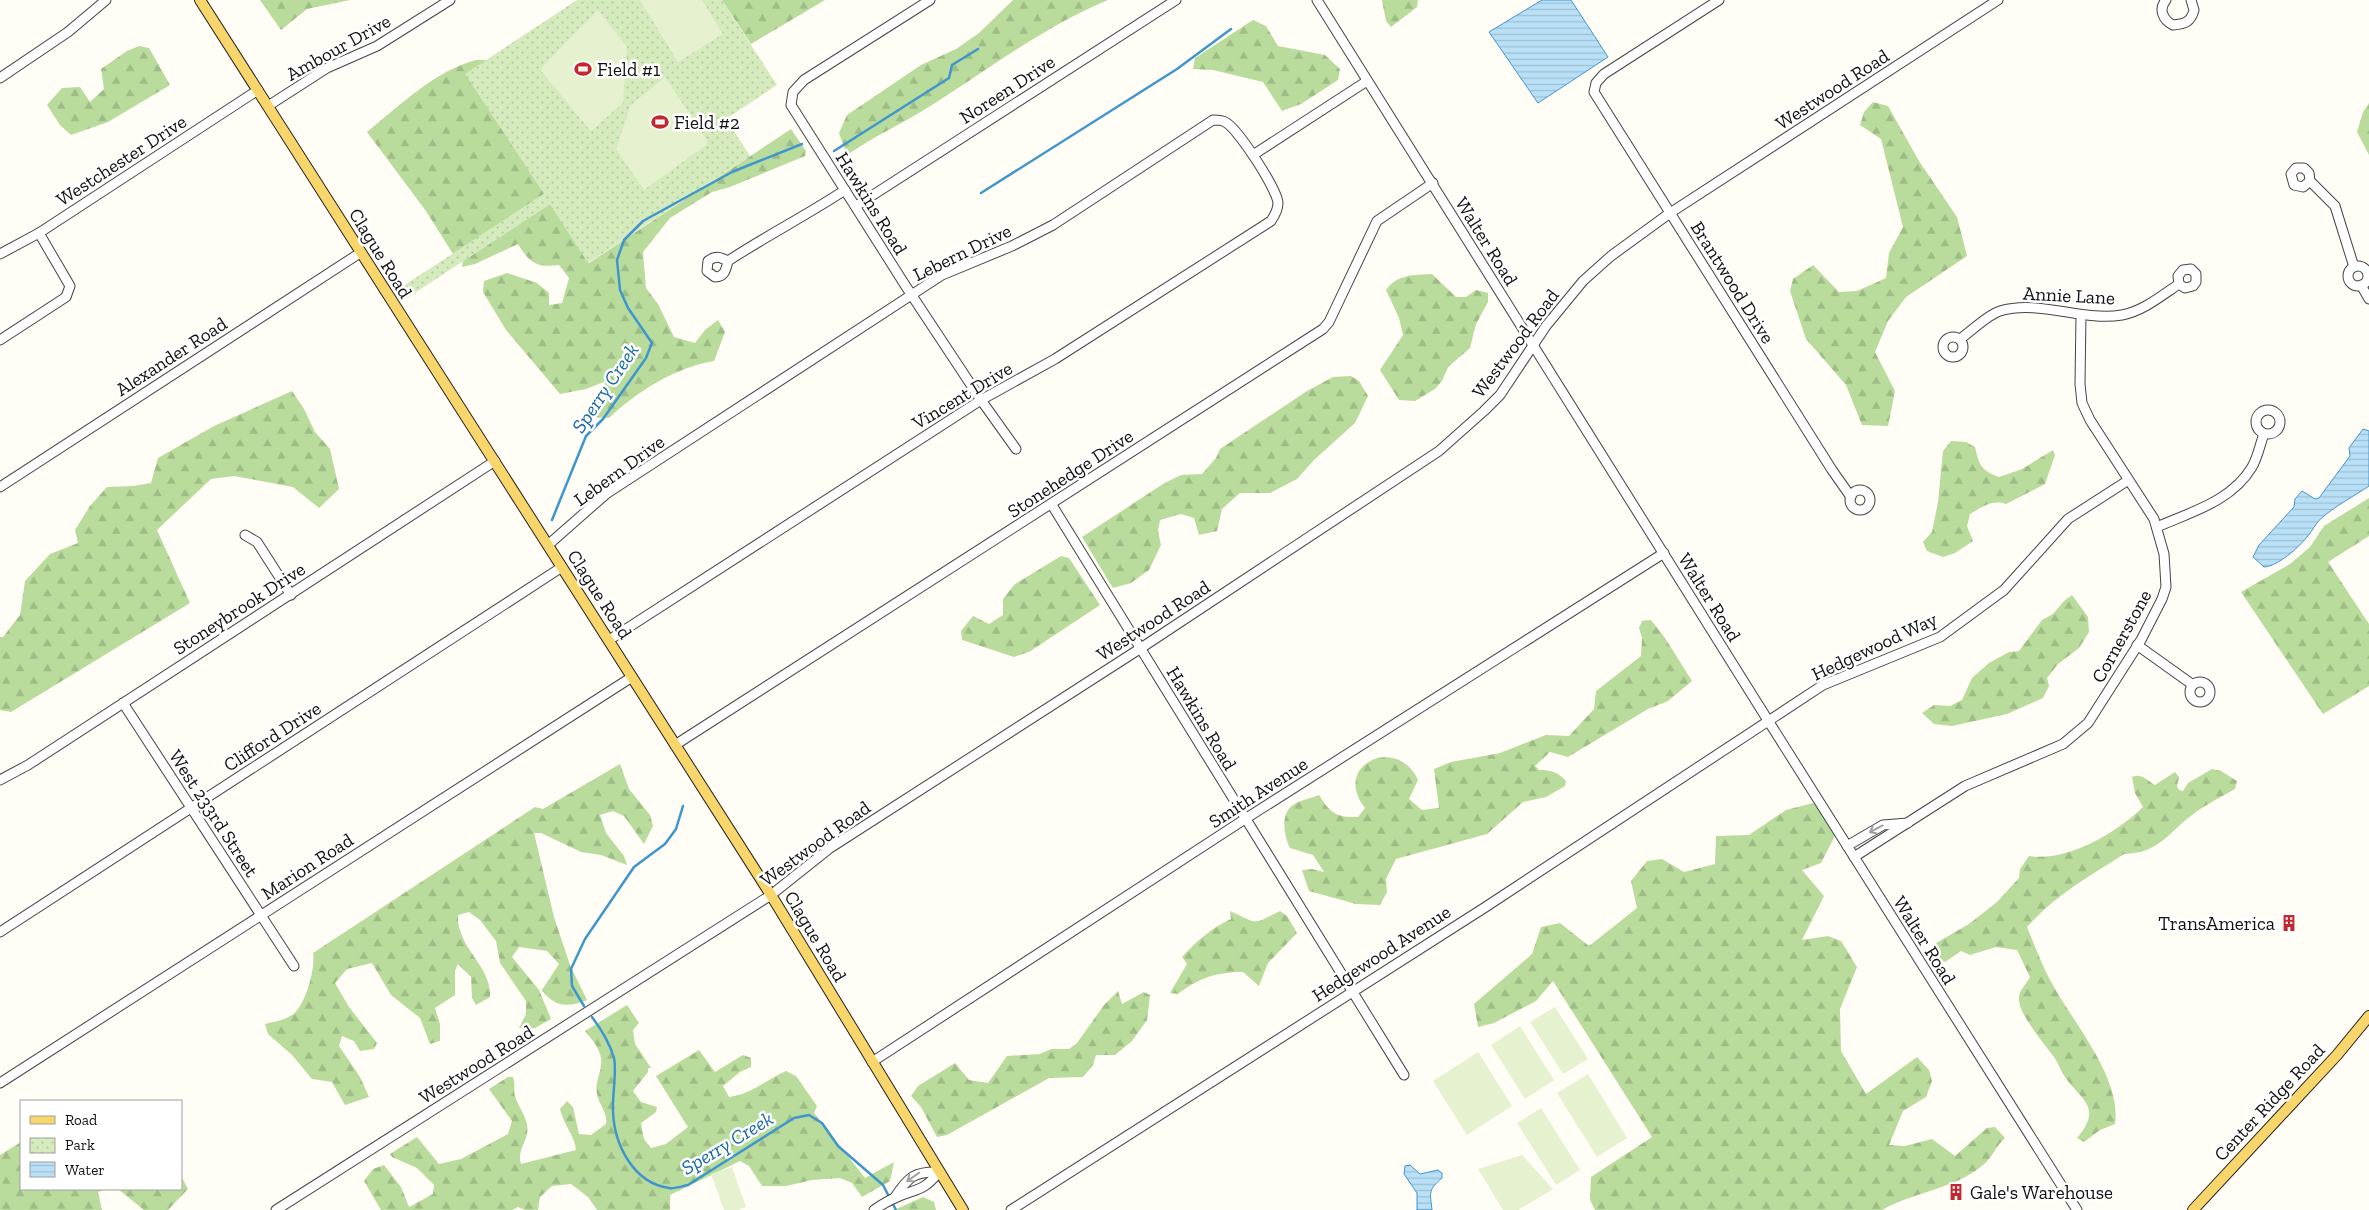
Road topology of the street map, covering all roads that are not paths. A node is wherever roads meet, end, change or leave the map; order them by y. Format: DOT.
graph roads {
  1 [pos="106,0"];
  2 [pos="200,0"];
  3 [pos="450,0"];
  4 [pos="930,0"];
  5 [pos="1176,0"];
  6 [pos="1317,0"];
  7 [pos="1719,0"];
  8 [pos="1998,0"];
  9 [pos="2166,0"];
  10 [pos="2190,0"];
  11 [pos="0,78"];
  12 [pos="1367,81"];
  13 [pos="258,90"];
  14 [pos="268,106"];
  15 [pos="1253,155"];
  16 [pos="2310,181"];
  17 [pos="1433,183"];
  18 [pos="845,190"];
  19 [pos="856,206"];
  20 [pos="1670,213"];
  21 [pos="39,233"];
  22 [pos="360,253"];
  23 [pos="0,254"];
  24 [pos="728,261"];
  25 [pos="2354,267"];
  26 [pos="2368,274"];
  27 [pos="2179,284"];
  28 [pos="2361,285"];
  29 [pos="912,295"];
  30 [pos="2369,299"];
  31 [pos="2081,315"];
  32 [pos="0,340"];
  33 [pos="1960,340"];
  34 [pos="1533,347"];
  35 [pos="981,400"];
  36 [pos="2264,434"];
  37 [pos="1016,449"];
  38 [pos="495,461"];
  39 [pos="2127,481"];
  40 [pos="0,487"];
  41 [pos="1851,497"];
  42 [pos="1052,505"];
  43 [pos="2157,527"];
  44 [pos="245,535"];
  45 [pos="548,545"];
  46 [pos="1664,553"];
  47 [pos="562,567"];
  48 [pos="291,595"];
  49 [pos="609,640"];
  50 [pos="2137,645"];
  51 [pos="1141,648"];
  52 [pos="632,677"];
  53 [pos="2193,685"];
  54 [pos="123,702"];
  55 [pos="1769,722"];
  56 [pos="675,745"];
  57 [pos="0,780"];
  58 [pos="192,808"];
  59 [pos="1245,820"];
  60 [pos="1908,823"];
  61 [pos="1847,846"];
  62 [pos="1854,857"];
  63 [pos="771,895"];
  64 [pos="260,916"];
  65 [pos="0,932"];
  66 [pos="294,966"];
  67 [pos="1352,991"];
  68 [pos="2369,1016"];
  69 [pos="872,1062"];
  70 [pos="1404,1075"];
  71 [pos="0,1083"];
  72 [pos="939,1172"];
  73 [pos="895,1197"];
  74 [pos="276,1210"];
  75 [pos="874,1210"];
  76 [pos="963,1210"];
  77 [pos="1011,1210"];
  78 [pos="2077,1210"];
  79 [pos="2193,1210"];
  1 -- 11 [label="street"];
  2 -- 13 [label="main road, Clague Road"];
  3 -- 14 [label="street, Ambour Drive"];
  4 -- 18 [label="street, Hawkins Road"];
  5 -- 19 [label="street, Noreen Drive"];
  6 -- 12 [label="street, Walter Road"];
  7 -- 20 [label="street, Brantwood Drive"];
  8 -- 20 [label="street, Westwood Road"];
  9 -- 10 [label="street"];
  12 -- 15 [label="street"];
  12 -- 17 [label="street, Walter Road"];
  13 -- 14 [label="main road, Clague Road"];
  13 -- 21 [label="street, Westchester Drive"];
  14 -- 22 [label="main road, Clague Road"];
  15 -- 29 [label="street, Lebern Drive"];
  15 -- 35 [label="street, Vincent Drive"];
  16 -- 25 [label="street"];
  17 -- 34 [label="street, Walter Road"];
  17 -- 42 [label="street, Stonehedge Drive"];
  18 -- 19 [label="street, Hawkins Road"];
  18 -- 24 [label="street"];
  19 -- 29 [label="street, Hawkins Road"];
  20 -- 34 [label="street, Westwood Road"];
  20 -- 41 [label="street, Brantwood Drive"];
  21 -- 23 [label="street, Westchester Drive"];
  21 -- 32 [label="street"];
  22 -- 38 [label="main road, Clague Road"];
  22 -- 40 [label="street, Alexander Road"];
  25 -- 26 [label="street"];
  25 -- 28 [label="street"];
  26 -- 28 [label="street"];
  27 -- 31 [label="street, Annie Lane"];
  28 -- 30 [label="street"];
  29 -- 35 [label="street, Hawkins Road"];
  29 -- 45 [label="street, Lebern Drive"];
  31 -- 33 [label="street, Annie Lane"];
  31 -- 39 [label="street, Cornerstone"];
  34 -- 46 [label="street, Walter Road"];
  34 -- 51 [label="street, Westwood Road"];
  35 -- 37 [label="street, Hawkins Road"];
  35 -- 49 [label="street, Vincent Drive"];
  36 -- 43 [label="street"];
  38 -- 45 [label="main road, Clague Road"];
  38 -- 48 [label="street, Stoneybrook Drive"];
  39 -- 43 [label="street, Cornerstone"];
  39 -- 55 [label="street, Hedgewood Way"];
  42 -- 51 [label="street, Hawkins Road"];
  42 -- 56 [label="street, Stonehedge Drive"];
  43 -- 50 [label="street, Cornerstone"];
  44 -- 48 [label="street"];
  45 -- 47 [label="main road, Clague Road"];
  46 -- 55 [label="street, Walter Road"];
  46 -- 59 [label="street, Smith Avenue"];
  47 -- 49 [label="main road, Clague Road"];
  47 -- 58 [label="street, Clifford Drive"];
  48 -- 54 [label="street, Stoneybrook Drive"];
  49 -- 52 [label="main road, Clague Road"];
  50 -- 53 [label="street"];
  50 -- 60 [label="street, Cornerstone"];
  51 -- 59 [label="street, Hawkins Road"];
  51 -- 63 [label="street, Westwood Road"];
  52 -- 56 [label="main road, Clague Road"];
  52 -- 64 [label="street, Marion Road"];
  54 -- 57 [label="street, Stoneybrook Drive"];
  54 -- 58 [label="street, West 233rd Street"];
  55 -- 61 [label="street, Walter Road"];
  55 -- 67 [label="street, Hedgewood Avenue"];
  56 -- 63 [label="main road, Clague Road"];
  58 -- 64 [label="street, West 233rd Street"];
  58 -- 65 [label="street, Clifford Drive"];
  59 -- 67 [label="street, Hawkins Road"];
  59 -- 69 [label="street, Smith Avenue"];
  60 -- 61 [label="street, Cornerstone, one-way"];
  60 -- 62 [label="street, Cornerstone"];
  61 -- 62 [label="street, Walter Road"];
  62 -- 78 [label="street, Walter Road"];
  63 -- 69 [label="main road, Clague Road"];
  63 -- 74 [label="street, Westwood Road"];
  64 -- 66 [label="street, West 233rd Street"];
  64 -- 71 [label="street, Marion Road"];
  67 -- 70 [label="street, Hawkins Road"];
  67 -- 77 [label="street, Hedgewood Avenue"];
  68 -- 79 [label="main road, Center Ridge Road"];
  69 -- 72 [label="main road, Clague Road"];
  72 -- 73 [label="street"];
  72 -- 73 [label="street, one-way"];
  72 -- 76 [label="main road, Clague Road"];
  73 -- 75 [label="street"];
}
